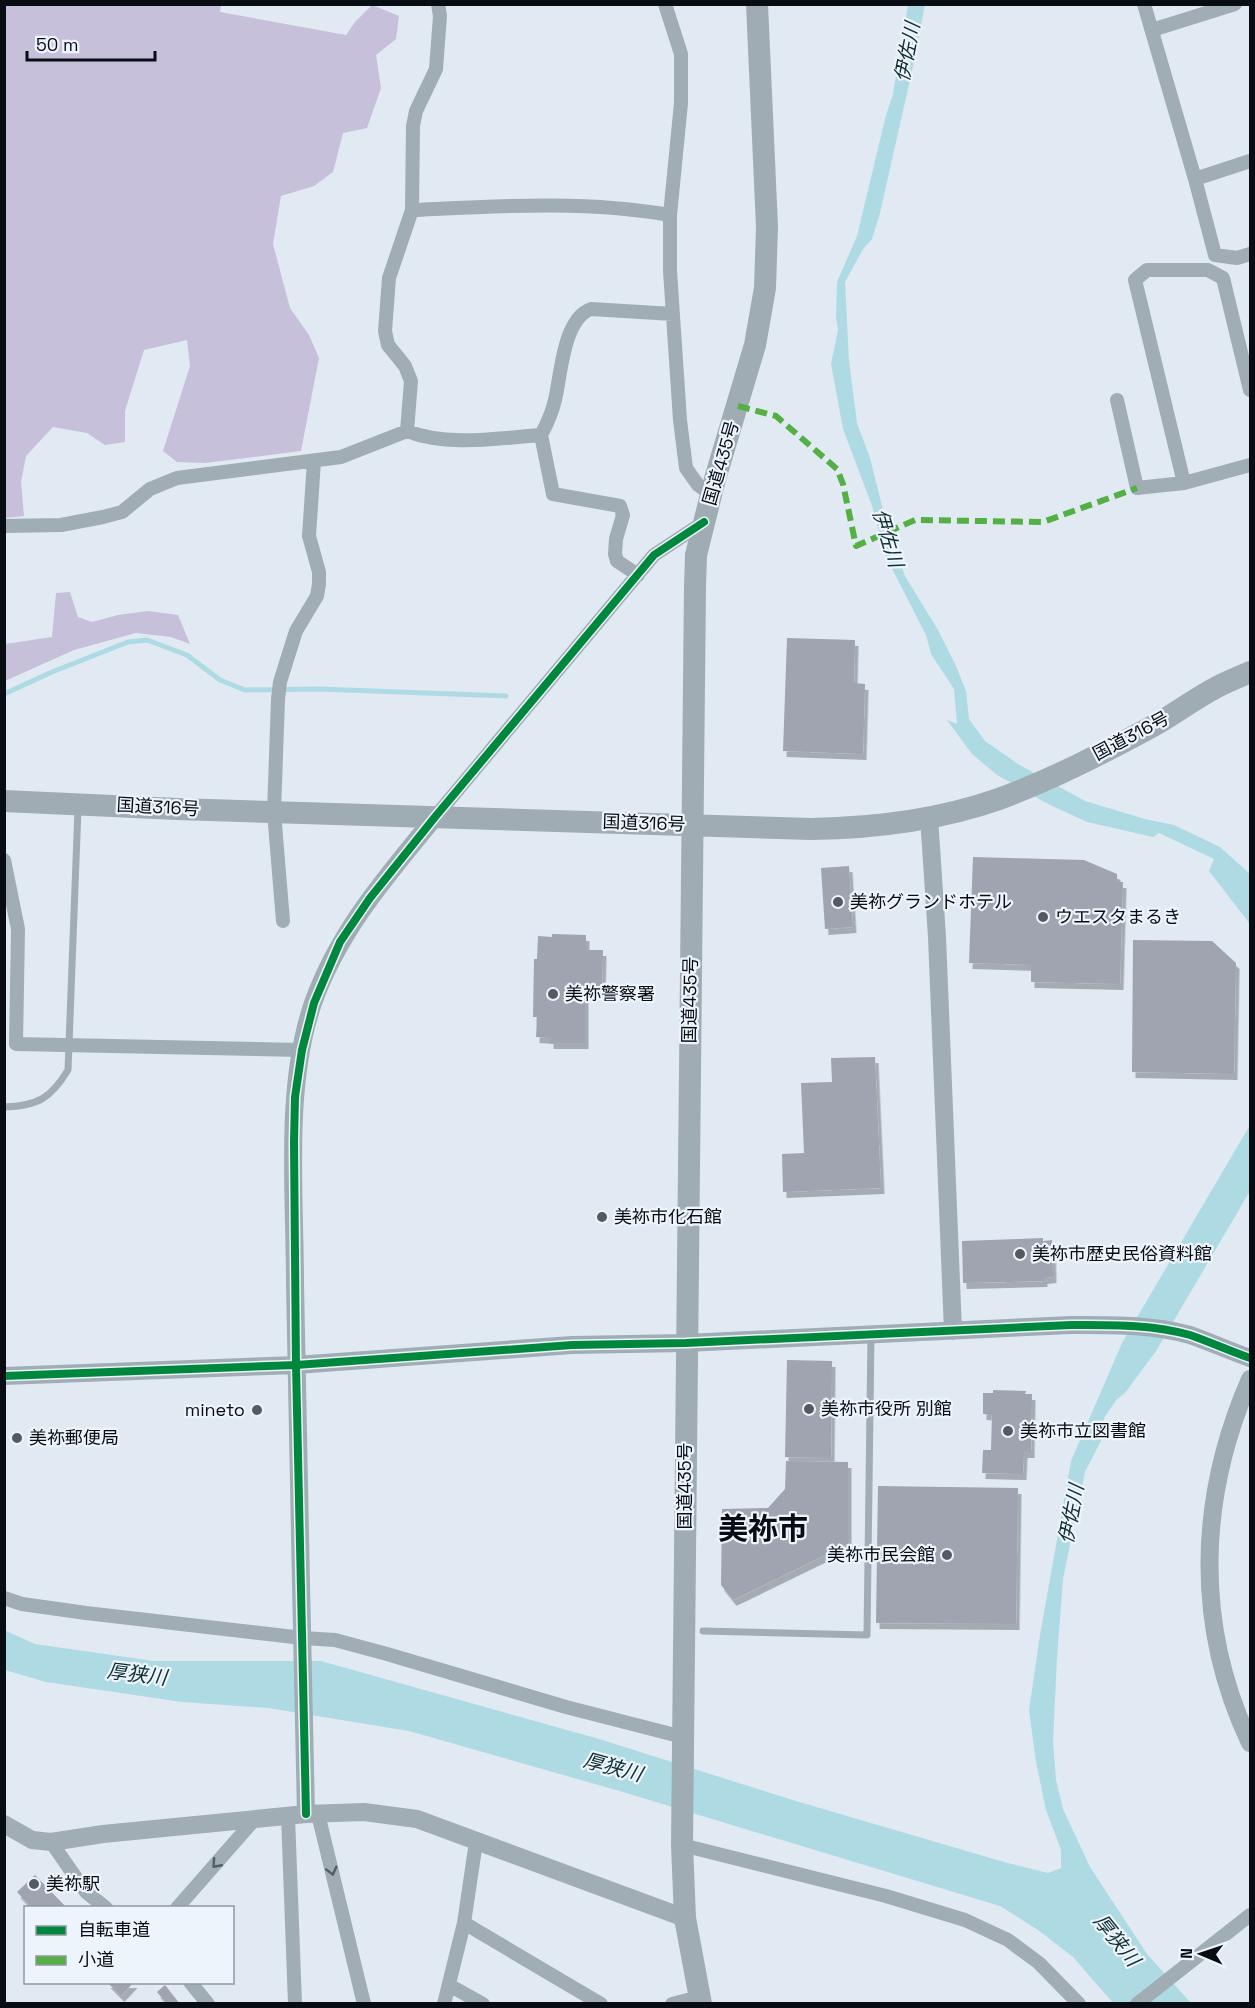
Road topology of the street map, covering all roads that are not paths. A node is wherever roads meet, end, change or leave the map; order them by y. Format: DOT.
graph roads {
  1 [pos="438,4"];
  2 [pos="665,4"];
  3 [pos="757,4"];
  4 [pos="1144,4"];
  5 [pos="1235,4"];
  6 [pos="1152,30"];
  7 [pos="1251,161"];
  8 [pos="1196,179"];
  9 [pos="412,210"];
  10 [pos="670,215"];
  11 [pos="1251,254"];
  12 [pos="673,314"];
  13 [pos="1251,390"];
  14 [pos="1117,400"];
  15 [pos="407,431"];
  16 [pos="541,435"];
  17 [pos="314,461"];
  18 [pos="1251,465"];
  19 [pos="1184,483"];
  20 [pos="711,494"];
  21 [pos="704,522"];
  22 [pos="4,526"];
  23 [pos="638,575"];
  24 [pos="1251,672"];
  25 [pos="4,801"];
  26 [pos="78,804"];
  27 [pos="274,812"];
  28 [pos="435,817"];
  29 [pos="929,817"];
  30 [pos="693,824"];
  31 [pos="4,860"];
  32 [pos="283,921"];
  33 [pos="70,1045"];
  34 [pos="302,1050"];
  35 [pos="4,1107"];
  36 [pos="953,1331"];
  37 [pos="871,1335"];
  38 [pos="686,1343"];
  39 [pos="1251,1358"];
  40 [pos="296,1365"];
  41 [pos="4,1376"];
  42 [pos="1251,1379"];
  43 [pos="4,1598"];
  44 [pos="703,1631"];
  45 [pos="303,1643"];
  46 [pos="683,1741"];
  47 [pos="1251,1743"];
  48 [pos="304,1815"];
  49 [pos="254,1820"];
  50 [pos="4,1824"];
  51 [pos="682,1838"];
  52 [pos="51,1842"];
  53 [pos="476,1842"];
  54 [pos="104,1906"];
  55 [pos="179,1906"];
  56 [pos="1251,1915"];
  57 [pos="686,1918"];
  58 [pos="464,1923"];
  59 [pos="191,1984"];
  60 [pos="449,1985"];
  61 [pos="700,2000"];
  62 [pos="208,2004"];
  63 [pos="296,2004"];
  64 [pos="364,2004"];
  65 [pos="444,2004"];
  66 [pos="483,2004"];
  67 [pos="601,2004"];
  68 [pos="672,2004"];
  69 [pos="1079,2004"];
  70 [pos="1137,2004"];
  1 -- 9 [label="street"];
  2 -- 10 [label="street"];
  3 -- 20 [label="highway, 国道435号"];
  4 -- 6 [label="street"];
  5 -- 6 [label="street"];
  6 -- 8 [label="street"];
  7 -- 8 [label="street"];
  8 -- 11 [label="street"];
  9 -- 10 [label="street"];
  9 -- 15 [label="street"];
  10 -- 12 [label="street"];
  12 -- 16 [label="street"];
  12 -- 20 [label="street"];
  13 -- 19 [label="street"];
  14 -- 19 [label="street"];
  15 -- 16 [label="street"];
  15 -- 17 [label="street"];
  16 -- 23 [label="street"];
  17 -- 22 [label="street"];
  17 -- 27 [label="street"];
  18 -- 19 [label="street"];
  20 -- 21 [label="highway, 国道435号"];
  21 -- 23 [label="street"];
  21 -- 30 [label="highway, 国道435号"];
  23 -- 28 [label="street"];
  24 -- 29 [label="highway, 国道316号"];
  25 -- 26 [label="highway, 国道316号"];
  26 -- 27 [label="highway, 国道316号"];
  26 -- 33 [label="lane"];
  27 -- 28 [label="highway, 国道316号"];
  27 -- 32 [label="street"];
  28 -- 30 [label="highway, 国道316号"];
  28 -- 34 [label="street"];
  29 -- 30 [label="highway, 国道316号"];
  29 -- 36 [label="street"];
  30 -- 38 [label="highway, 国道435号"];
  31 -- 33 [label="street"];
  33 -- 34 [label="street"];
  33 -- 35 [label="lane"];
  34 -- 40 [label="street"];
  36 -- 37 [label="street"];
  36 -- 39 [label="street"];
  37 -- 38 [label="street"];
  37 -- 44 [label="lane"];
  38 -- 40 [label="street"];
  38 -- 46 [label="highway, 国道435号"];
  40 -- 41 [label="street"];
  40 -- 45 [label="street"];
  42 -- 47 [label="street"];
  43 -- 45 [label="street"];
  45 -- 46 [label="street"];
  45 -- 48 [label="street"];
  46 -- 51 [label="highway, 国道435号"];
  48 -- 49 [label="street"];
  48 -- 53 [label="street"];
  48 -- 63 [label="street"];
  48 -- 64 [label="street, one-way"];
  49 -- 52 [label="street"];
  49 -- 55 [label="street, one-way"];
  50 -- 52 [label="street"];
  51 -- 57 [label="highway, 国道435号"];
  51 -- 69 [label="street"];
  52 -- 54 [label="street"];
  53 -- 57 [label="street"];
  53 -- 58 [label="street"];
  56 -- 70 [label="street"];
  57 -- 61 [label="highway, 国道435号"];
  58 -- 60 [label="street"];
  58 -- 67 [label="street"];
  59 -- 62 [label="street"];
  60 -- 65 [label="street"];
  60 -- 66 [label="street"];
  61 -- 68 [label="street"];
}
